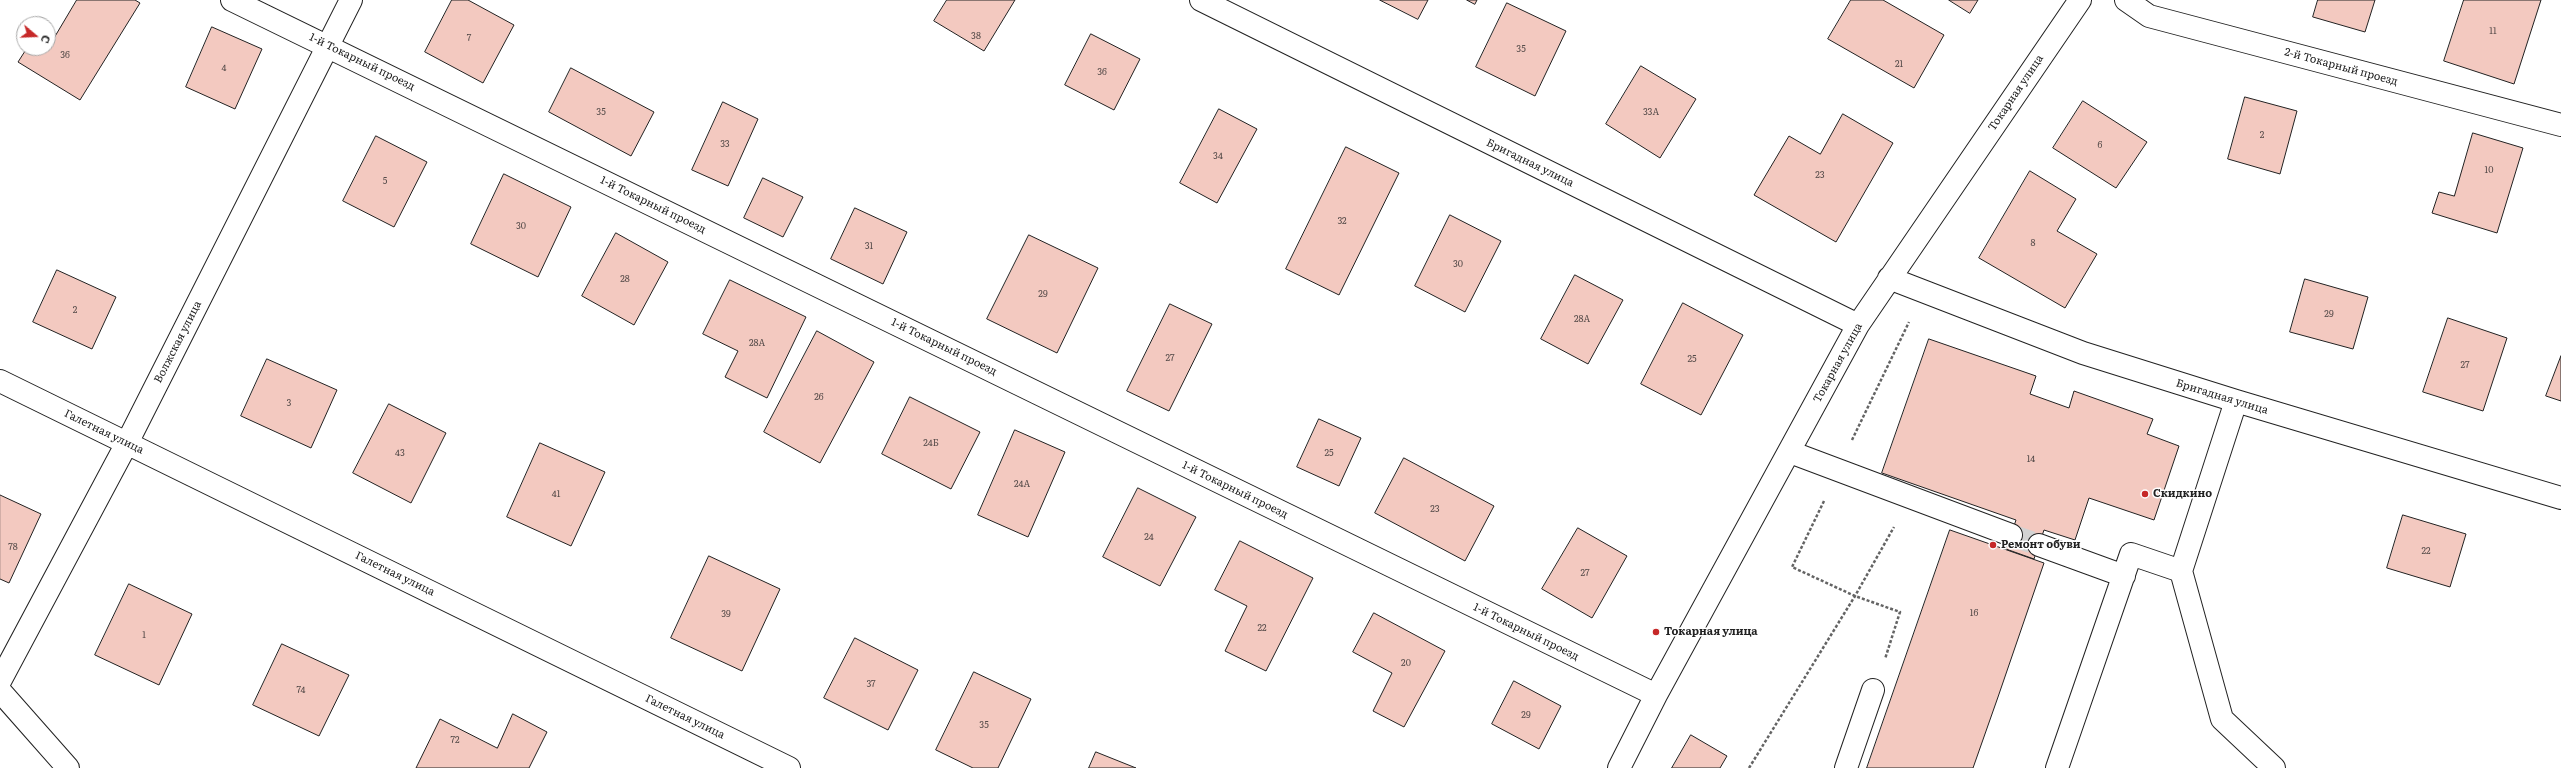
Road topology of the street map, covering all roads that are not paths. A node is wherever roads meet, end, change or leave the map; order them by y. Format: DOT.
graph roads {
  1 [pos="232,0"];
  2 [pos="351,0"];
  3 [pos="1201,0"];
  4 [pos="2080,0"];
  5 [pos="2126,0"];
  6 [pos="327,45"];
  7 [pos="2561,125"];
  8 [pos="1889,278"];
  9 [pos="1858,325"];
  10 [pos="0,381"];
  11 [pos="2236,401"];
  12 [pos="127,443"];
  13 [pos="1790,452"];
  14 [pos="2561,498"];
  15 [pos="2011,535"];
  16 [pos="2039,545"];
  17 [pos="2181,571"];
  18 [pos="2124,576"];
  19 [pos="0,682"];
  20 [pos="1873,690"];
  21 [pos="0,691"];
  22 [pos="1656,696"];
  23 [pos="68,768"];
  24 [pos="789,768"];
  25 [pos="1619,768"];
  26 [pos="1846,768"];
  27 [pos="2057,768"];
  28 [pos="2274,768"];
  1 -- 6 [label="street, 1-й Токарный проезд"];
  2 -- 6 [label="street, Волжская улица"];
  3 -- 9 [label="street, Бригадная улица"];
  4 -- 8 [label="street, Токарная улица"];
  5 -- 7 [label="street, 2-й Токарный проезд"];
  6 -- 12 [label="street, Волжская улица"];
  6 -- 22 [label="street, 1-й Токарный проезд"];
  8 -- 9 [label="street, Токарная улица"];
  8 -- 11 [label="street, Бригадная улица"];
  9 -- 13 [label="street, Токарная улица"];
  10 -- 12 [label="street, Галетная улица"];
  11 -- 14 [label="street, Бригадная улица"];
  11 -- 17 [label="street"];
  12 -- 19 [label="street, Волжская улица"];
  12 -- 24 [label="street, Галетная улица"];
  13 -- 15 [label="street"];
  13 -- 22 [label="street, Токарная улица"];
  16 -- 18 [label="street"];
  17 -- 18 [label="street"];
  17 -- 28 [label="street"];
  18 -- 27 [label="street"];
  20 -- 26 [label="street"];
  21 -- 23 [label="street"];
  22 -- 25 [label="street, Токарная улица"];
}
